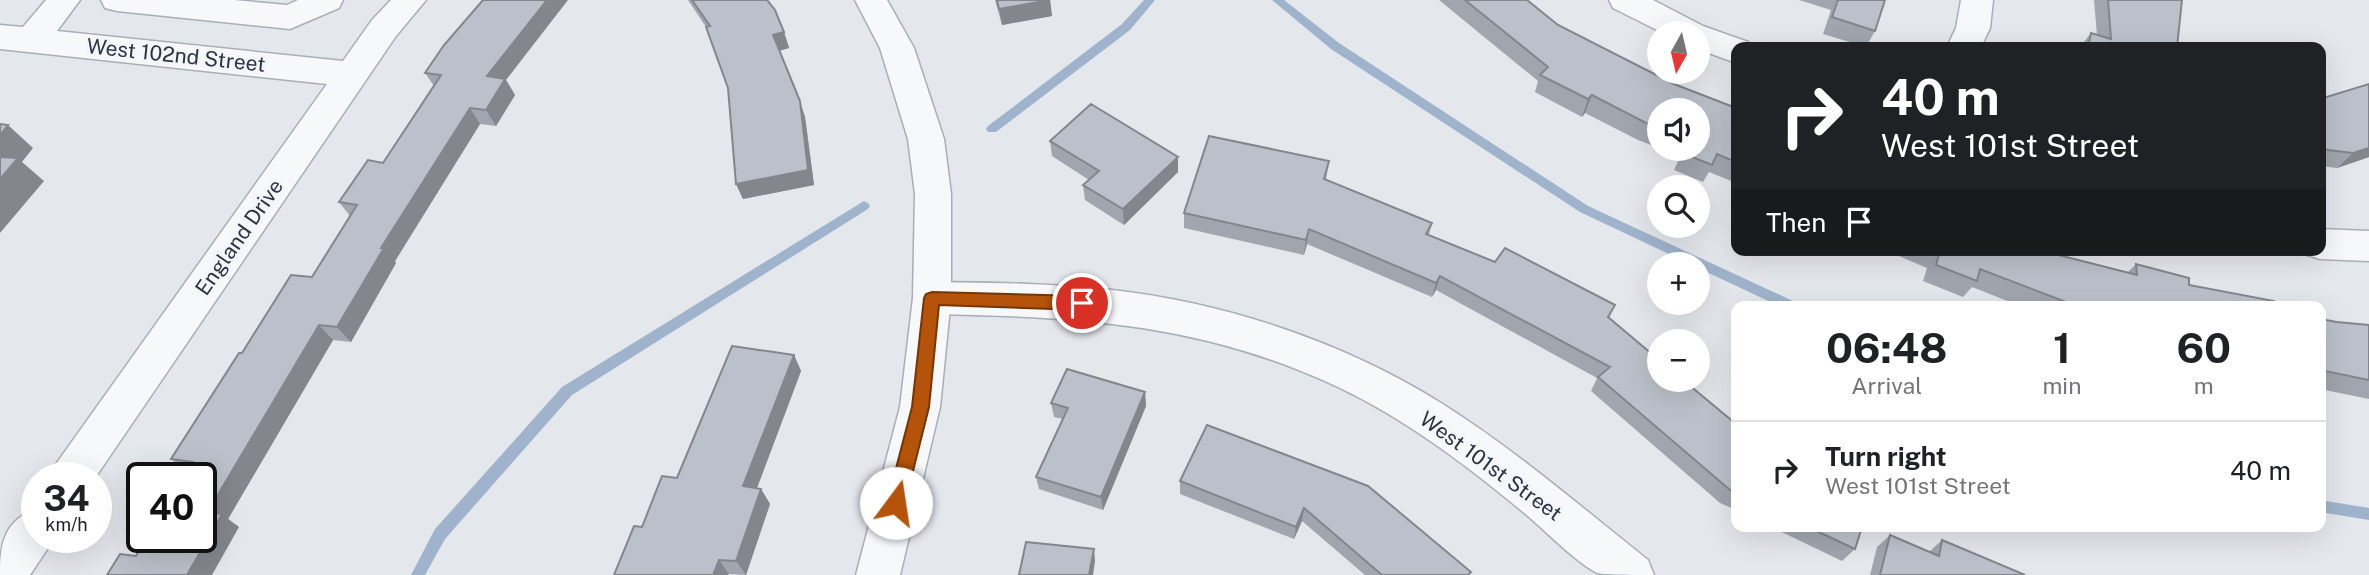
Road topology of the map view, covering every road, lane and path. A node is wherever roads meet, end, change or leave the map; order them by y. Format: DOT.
graph roads {
  1 [pos="64,0"];
  2 [pos="117,0"];
  3 [pos="327,0"];
  4 [pos="410,0"];
  5 [pos="872,0"];
  6 [pos="1625,0"];
  7 [pos="1978,0"];
  8 [pos="1668,21"];
  9 [pos="15,39"];
  10 [pos="1710,41"];
  11 [pos="1966,42"];
  12 [pos="1731,49"];
  13 [pos="353,74"];
  14 [pos="2326,244"];
  15 [pos="2369,246"];
  16 [pos="932,298"];
  17 [pos="82,462"];
  18 [pos="21,551"];
  19 [pos="4,575"];
  20 [pos="878,575"];
  21 [pos="1632,575"];
  1 -- 9 [label="street"];
  2 -- 3 [label="street"];
  4 -- 13 [label="street, England Drive"];
  5 -- 16 [label="street"];
  6 -- 8 [label="street"];
  7 -- 11 [label="street"];
  9 -- 13 [label="street, West 102nd Street"];
  10 -- 12 [label="street"];
  13 -- 17 [label="street, England Drive"];
  14 -- 15 [label="street"];
  16 -- 20 [label="street"];
  16 -- 21 [label="street, West 101st Street"];
  18 -- 19 [label="street"];
}
